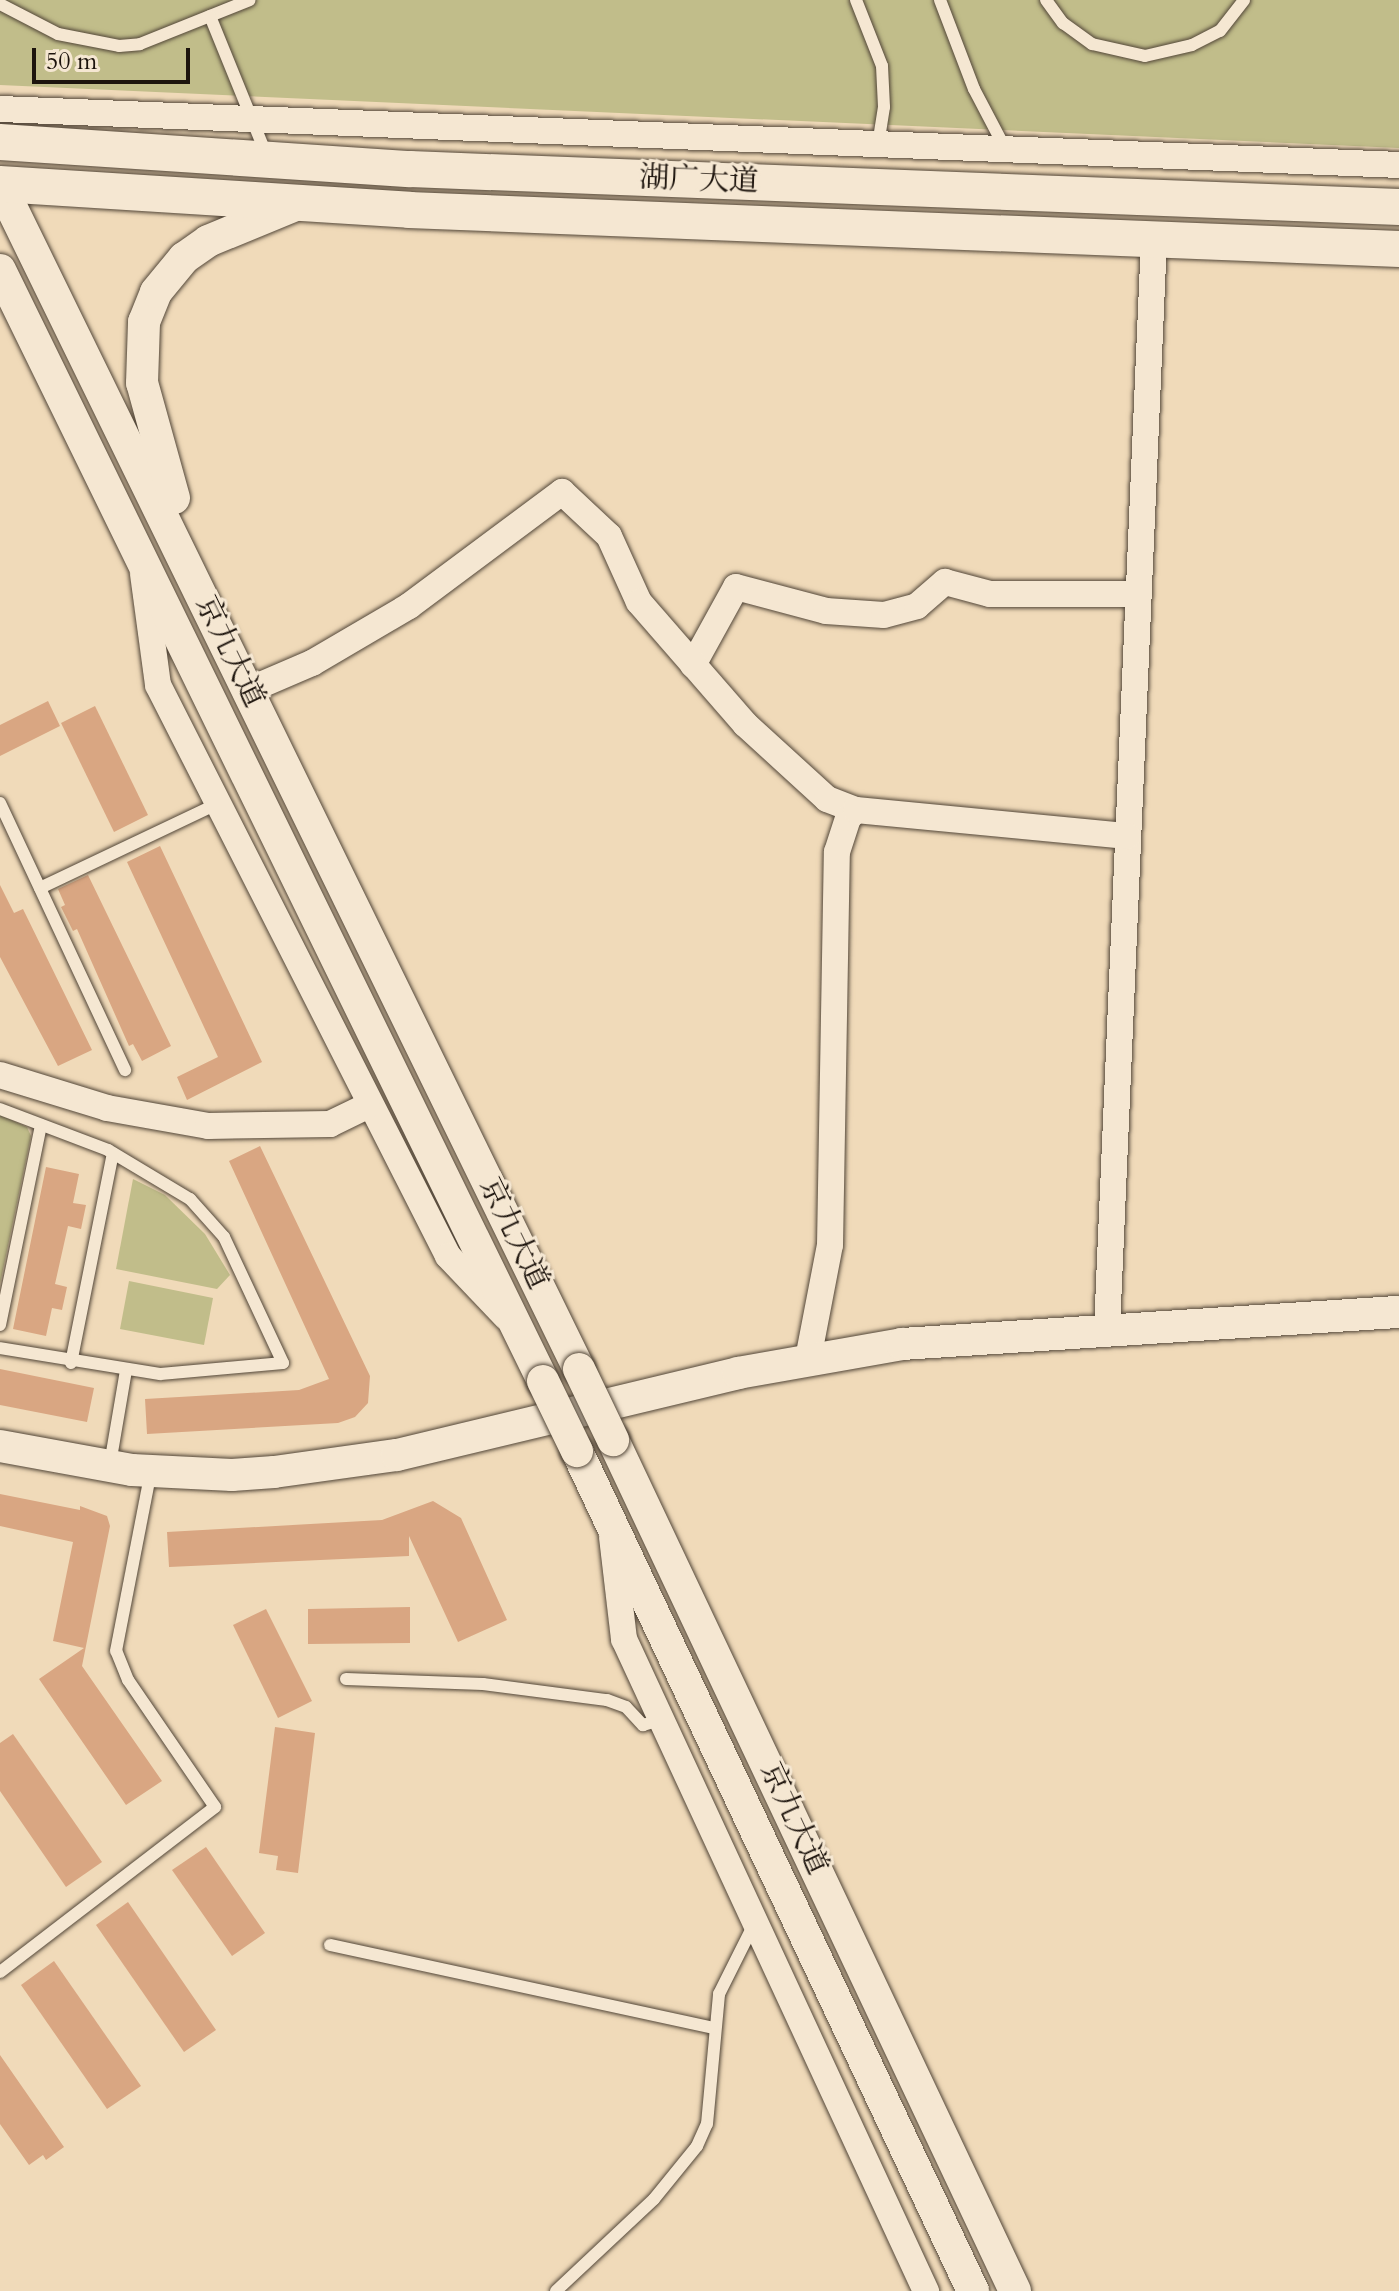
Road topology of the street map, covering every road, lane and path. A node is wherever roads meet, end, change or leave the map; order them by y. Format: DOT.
graph roads {
  1 [pos="250,0"];
  2 [pos="856,0"];
  3 [pos="940,0"];
  4 [pos="1046,0"];
  5 [pos="1244,0"];
  6 [pos="0,4"];
  7 [pos="210,16"];
  8 [pos="0,109"];
  9 [pos="252,121"];
  10 [pos="0,142"];
  11 [pos="878,145"];
  12 [pos="1006,150"];
  13 [pos="268,160"];
  14 [pos="1399,165"];
  15 [pos="0,184"];
  16 [pos="300,203"];
  17 [pos="1399,207"];
  18 [pos="1154,238"];
  19 [pos="1399,249"];
  20 [pos="0,270"];
  21 [pos="0,313"];
  22 [pos="55,381"];
  23 [pos="140,555"];
  24 [pos="1139,594"];
  25 [pos="221,633"];
  26 [pos="693,665"];
  27 [pos="249,690"];
  28 [pos="0,803"];
  29 [pos="217,804"];
  30 [pos="856,810"];
  31 [pos="1128,836"];
  32 [pos="40,888"];
  33 [pos="125,1070"];
  34 [pos="0,1075"];
  35 [pos="367,1106"];
  36 [pos="0,1109"];
  37 [pos="41,1125"];
  38 [pos="113,1153"];
  39 [pos="1399,1312"];
  40 [pos="0,1325"];
  41 [pos="1107,1329"];
  42 [pos="519,1330"];
  43 [pos="0,1348"];
  44 [pos="808,1359"];
  45 [pos="71,1363"];
  46 [pos="126,1370"];
  47 [pos="0,1446"];
  48 [pos="110,1467"];
  49 [pos="151,1471"];
  50 [pos="611,1522"];
  51 [pos="346,1679"];
  52 [pos="661,1720"];
  53 [pos="753,1926"];
  54 [pos="330,1945"];
  55 [pos="0,1972"];
  56 [pos="713,2028"];
  57 [pos="556,2291"];
  58 [pos="926,2291"];
  59 [pos="973,2291"];
  60 [pos="1015,2291"];
  1 -- 7 [label="lane"];
  2 -- 11 [label="lane"];
  3 -- 12 [label="lane"];
  4 -- 5 [label="lane"];
  6 -- 7 [label="lane"];
  7 -- 9 [label="lane"];
  8 -- 9 [label="street"];
  9 -- 11 [label="street"];
  9 -- 13 [label="lane"];
  10 -- 13 [label="main road, 湖广大道"];
  11 -- 12 [label="street"];
  12 -- 14 [label="street"];
  13 -- 17 [label="main road, 湖广大道"];
  15 -- 16 [label="main road, 湖广大道"];
  15 -- 25 [label="street, 京九大道"];
  16 -- 18 [label="main road, 湖广大道"];
  16 -- 25 [label="street"];
  18 -- 19 [label="main road, 湖广大道"];
  18 -- 24 [label="street"];
  20 -- 22 [label="street, 京九大道"];
  21 -- 22 [label="street"];
  22 -- 23 [label="street, 京九大道"];
  23 -- 29 [label="street"];
  23 -- 42 [label="street, 京九大道"];
  24 -- 26 [label="street"];
  24 -- 31 [label="street"];
  25 -- 27 [label="street, 京九大道"];
  26 -- 27 [label="street"];
  26 -- 30 [label="street"];
  27 -- 60 [label="street, 京九大道, bridge"];
  28 -- 32 [label="lane"];
  29 -- 32 [label="lane"];
  29 -- 35 [label="street"];
  30 -- 31 [label="street"];
  30 -- 44 [label="street"];
  31 -- 41 [label="street"];
  32 -- 33 [label="lane"];
  34 -- 35 [label="street"];
  35 -- 42 [label="street"];
  36 -- 37 [label="lane"];
  37 -- 38 [label="lane"];
  37 -- 40 [label="lane"];
  38 -- 45 [label="lane"];
  38 -- 46 [label="lane"];
  39 -- 41 [label="street"];
  41 -- 44 [label="street"];
  42 -- 50 [label="street, 京九大道, bridge"];
  43 -- 45 [label="lane"];
  44 -- 49 [label="street"];
  45 -- 46 [label="lane"];
  46 -- 48 [label="lane"];
  47 -- 48 [label="street"];
  48 -- 49 [label="street"];
  49 -- 55 [label="lane"];
  50 -- 52 [label="street"];
  50 -- 59 [label="street, 京九大道"];
  51 -- 52 [label="lane"];
  52 -- 53 [label="street"];
  53 -- 56 [label="lane"];
  53 -- 58 [label="street"];
  54 -- 56 [label="lane"];
  56 -- 57 [label="lane"];
}
